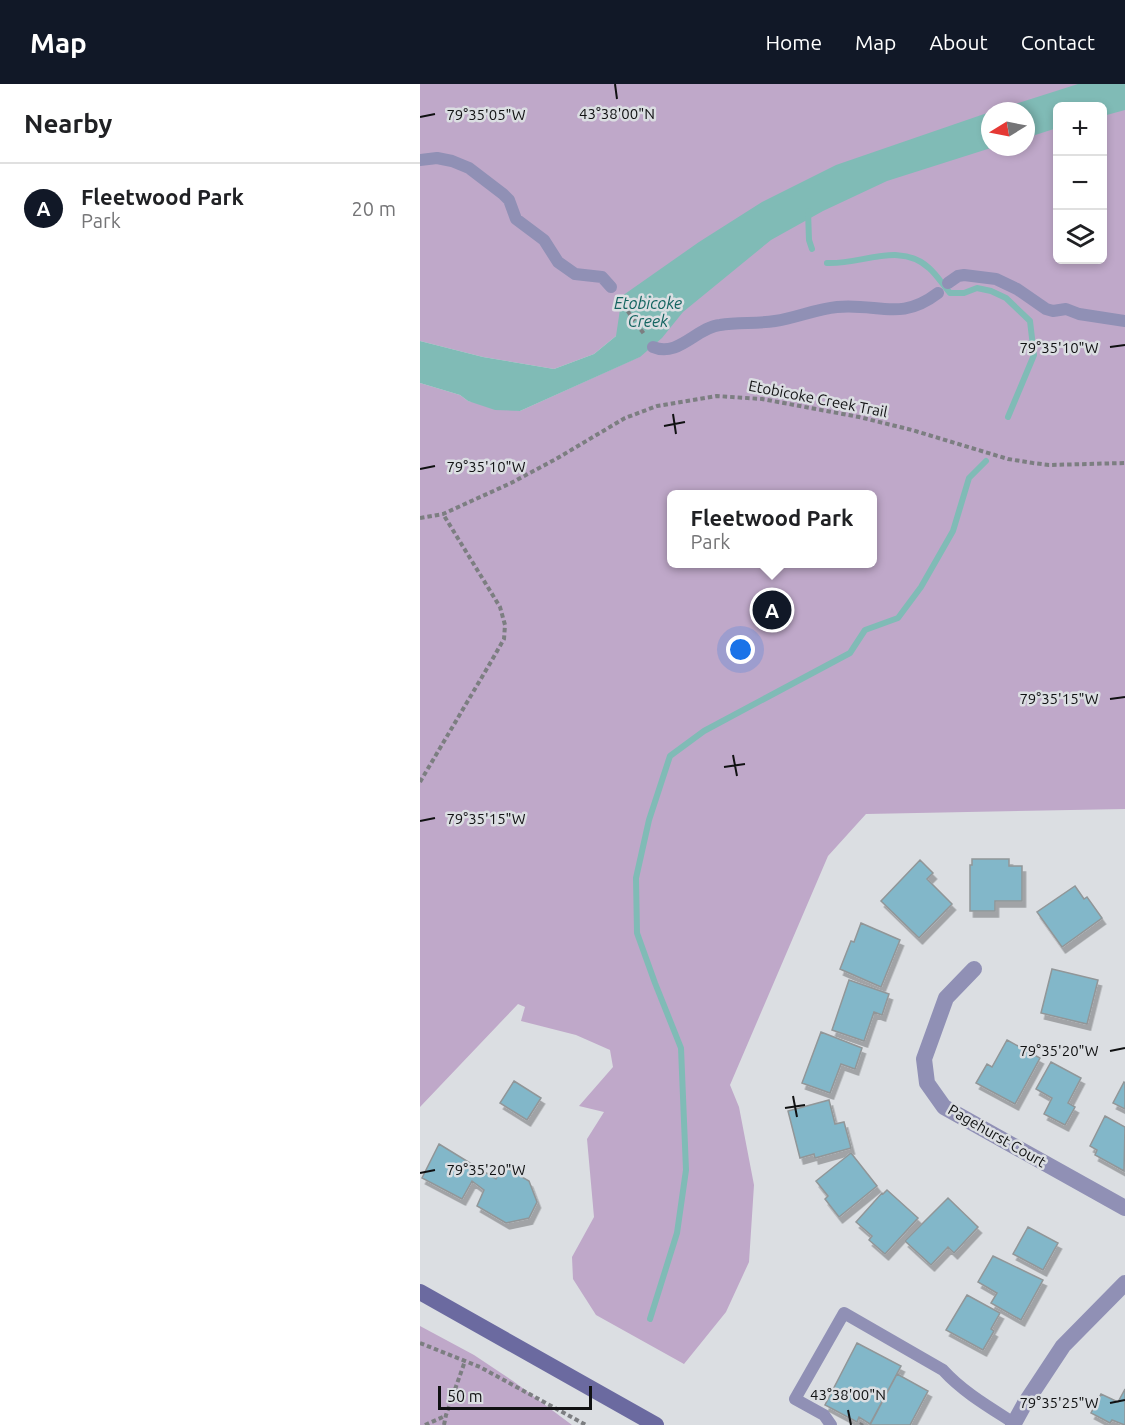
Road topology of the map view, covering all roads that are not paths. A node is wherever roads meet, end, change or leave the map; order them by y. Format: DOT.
graph roads {
  1 [pos="420,160"];
  2 [pos="948,283"];
  3 [pos="611,287"];
  4 [pos="938,293"];
  5 [pos="1125,321"];
  6 [pos="653,347"];
  7 [pos="974,969"];
  8 [pos="1125,1208"];
  9 [pos="1125,1282"];
  10 [pos="420,1292"];
  11 [pos="1013,1424"];
  12 [pos="656,1425"];
  13 [pos="831,1425"];
  1 -- 3 [label="lane"];
  2 -- 5 [label="lane"];
  4 -- 6 [label="lane"];
  7 -- 8 [label="street, Pagehurst Court"];
  9 -- 11 [label="street"];
  10 -- 12 [label="main road"];
  11 -- 13 [label="lane"];
}
